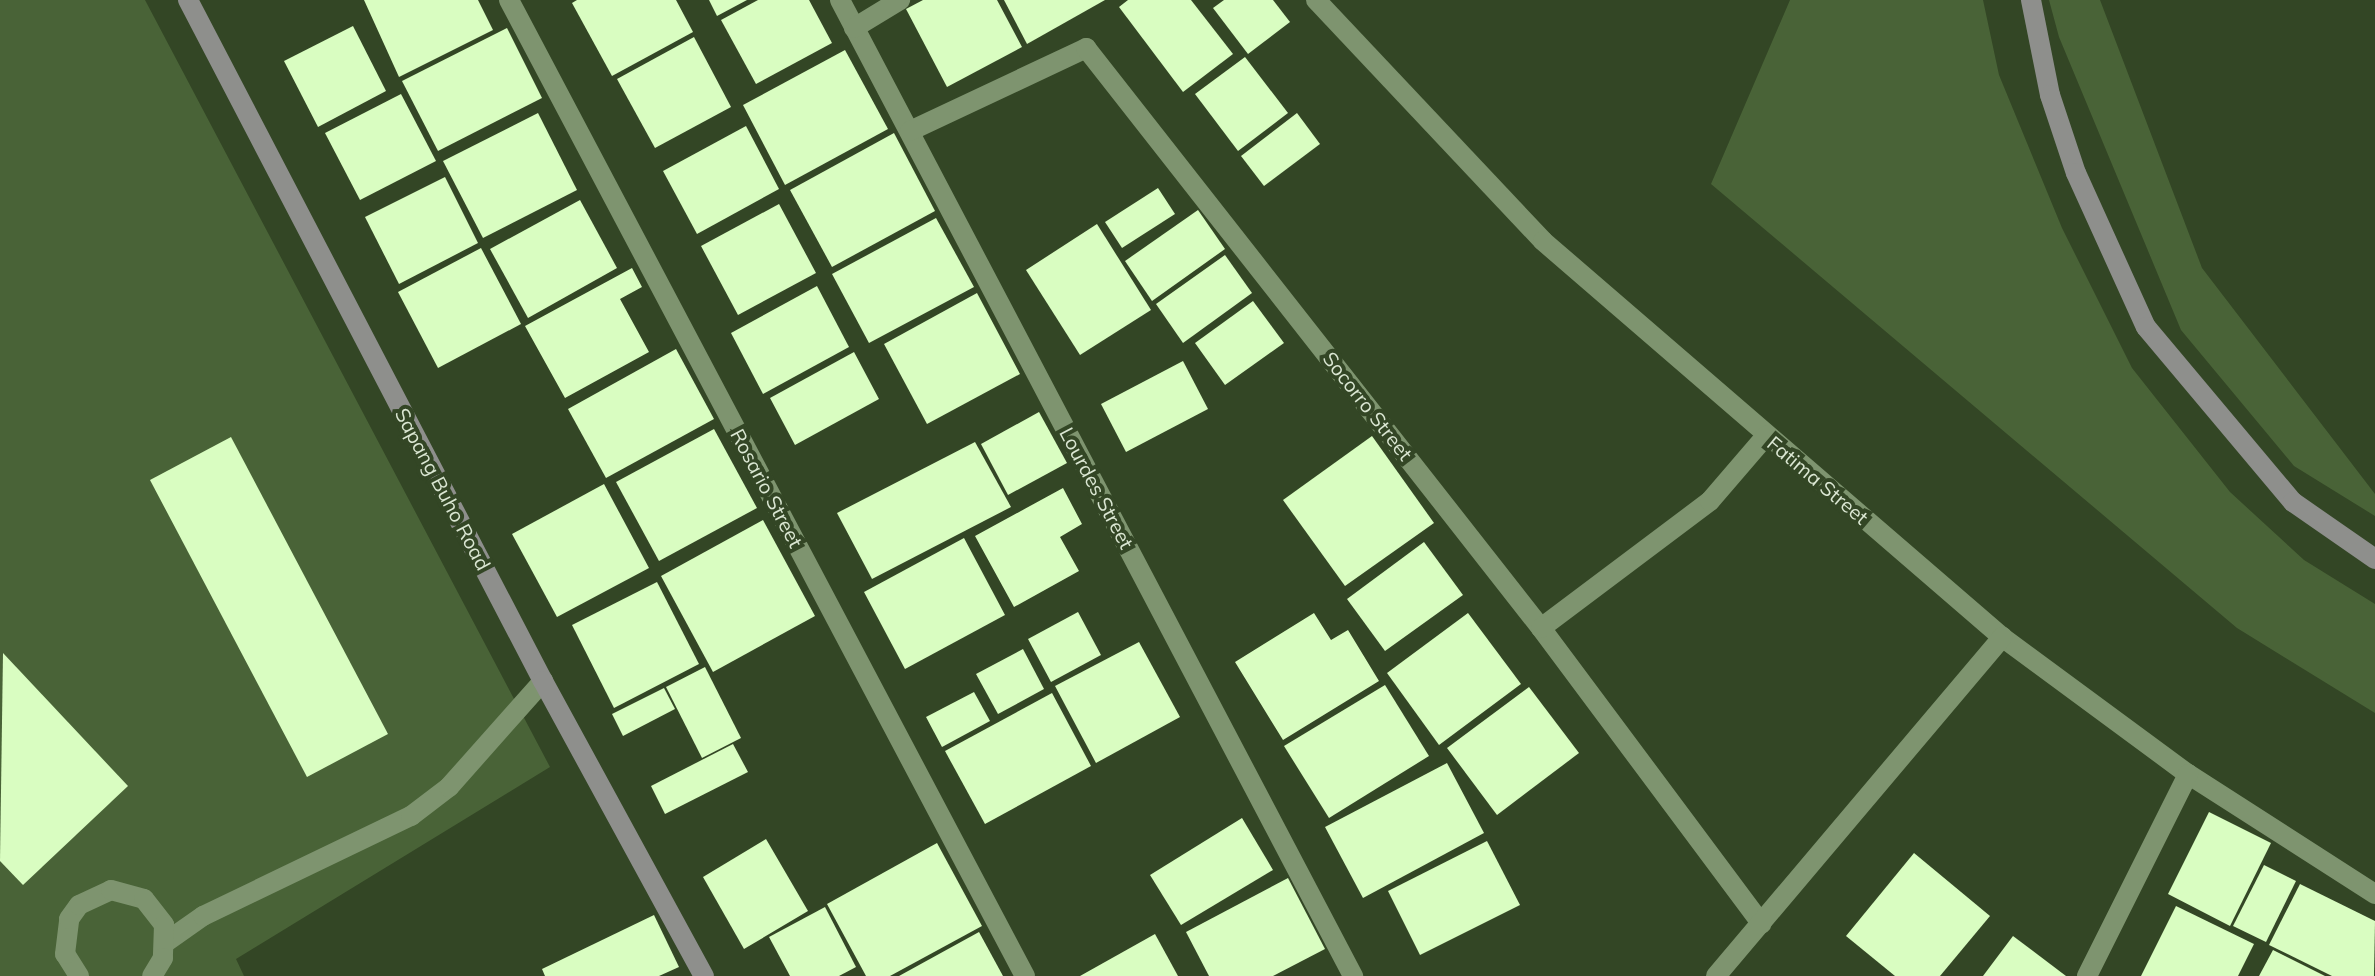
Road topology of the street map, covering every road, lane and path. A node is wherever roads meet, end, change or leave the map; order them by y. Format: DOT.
graph roads {
  1 [pos="188,0"];
  2 [pos="509,0"];
  3 [pos="840,0"];
  4 [pos="900,0"];
  5 [pos="1316,0"];
  6 [pos="2031,0"];
  7 [pos="854,28"];
  8 [pos="910,131"];
  9 [pos="1766,436"];
  10 [pos="2375,559"];
  11 [pos="1541,628"];
  12 [pos="2002,637"];
  13 [pos="543,681"];
  14 [pos="2188,774"];
  15 [pos="2375,894"];
  16 [pos="1762,924"];
  17 [pos="166,942"];
  18 [pos="79,976"];
  19 [pos="152,976"];
  20 [pos="704,976"];
  21 [pos="1025,976"];
  22 [pos="1353,976"];
  23 [pos="1716,976"];
  24 [pos="2087,976"];
  1 -- 13 [label="street, Sapang Buho Road"];
  2 -- 21 [label="street, Rosario Street"];
  3 -- 7 [label="street, Lourdes Street"];
  4 -- 7 [label="street"];
  5 -- 9 [label="street, Fatima Street"];
  6 -- 10 [label="street"];
  7 -- 8 [label="street, Lourdes Street"];
  8 -- 11 [label="street, Socorro Street"];
  8 -- 22 [label="street, Lourdes Street"];
  9 -- 11 [label="street"];
  9 -- 12 [label="street, Fatima Street"];
  11 -- 16 [label="street, Socorro Street"];
  12 -- 14 [label="street, Fatima Street"];
  12 -- 16 [label="street"];
  13 -- 17 [label="street"];
  13 -- 20 [label="street, Sapang Buho Road"];
  14 -- 15 [label="street, Fatima Street"];
  14 -- 24 [label="street"];
  16 -- 23 [label="street"];
  17 -- 18 [label="street"];
  17 -- 19 [label="street"];
}
